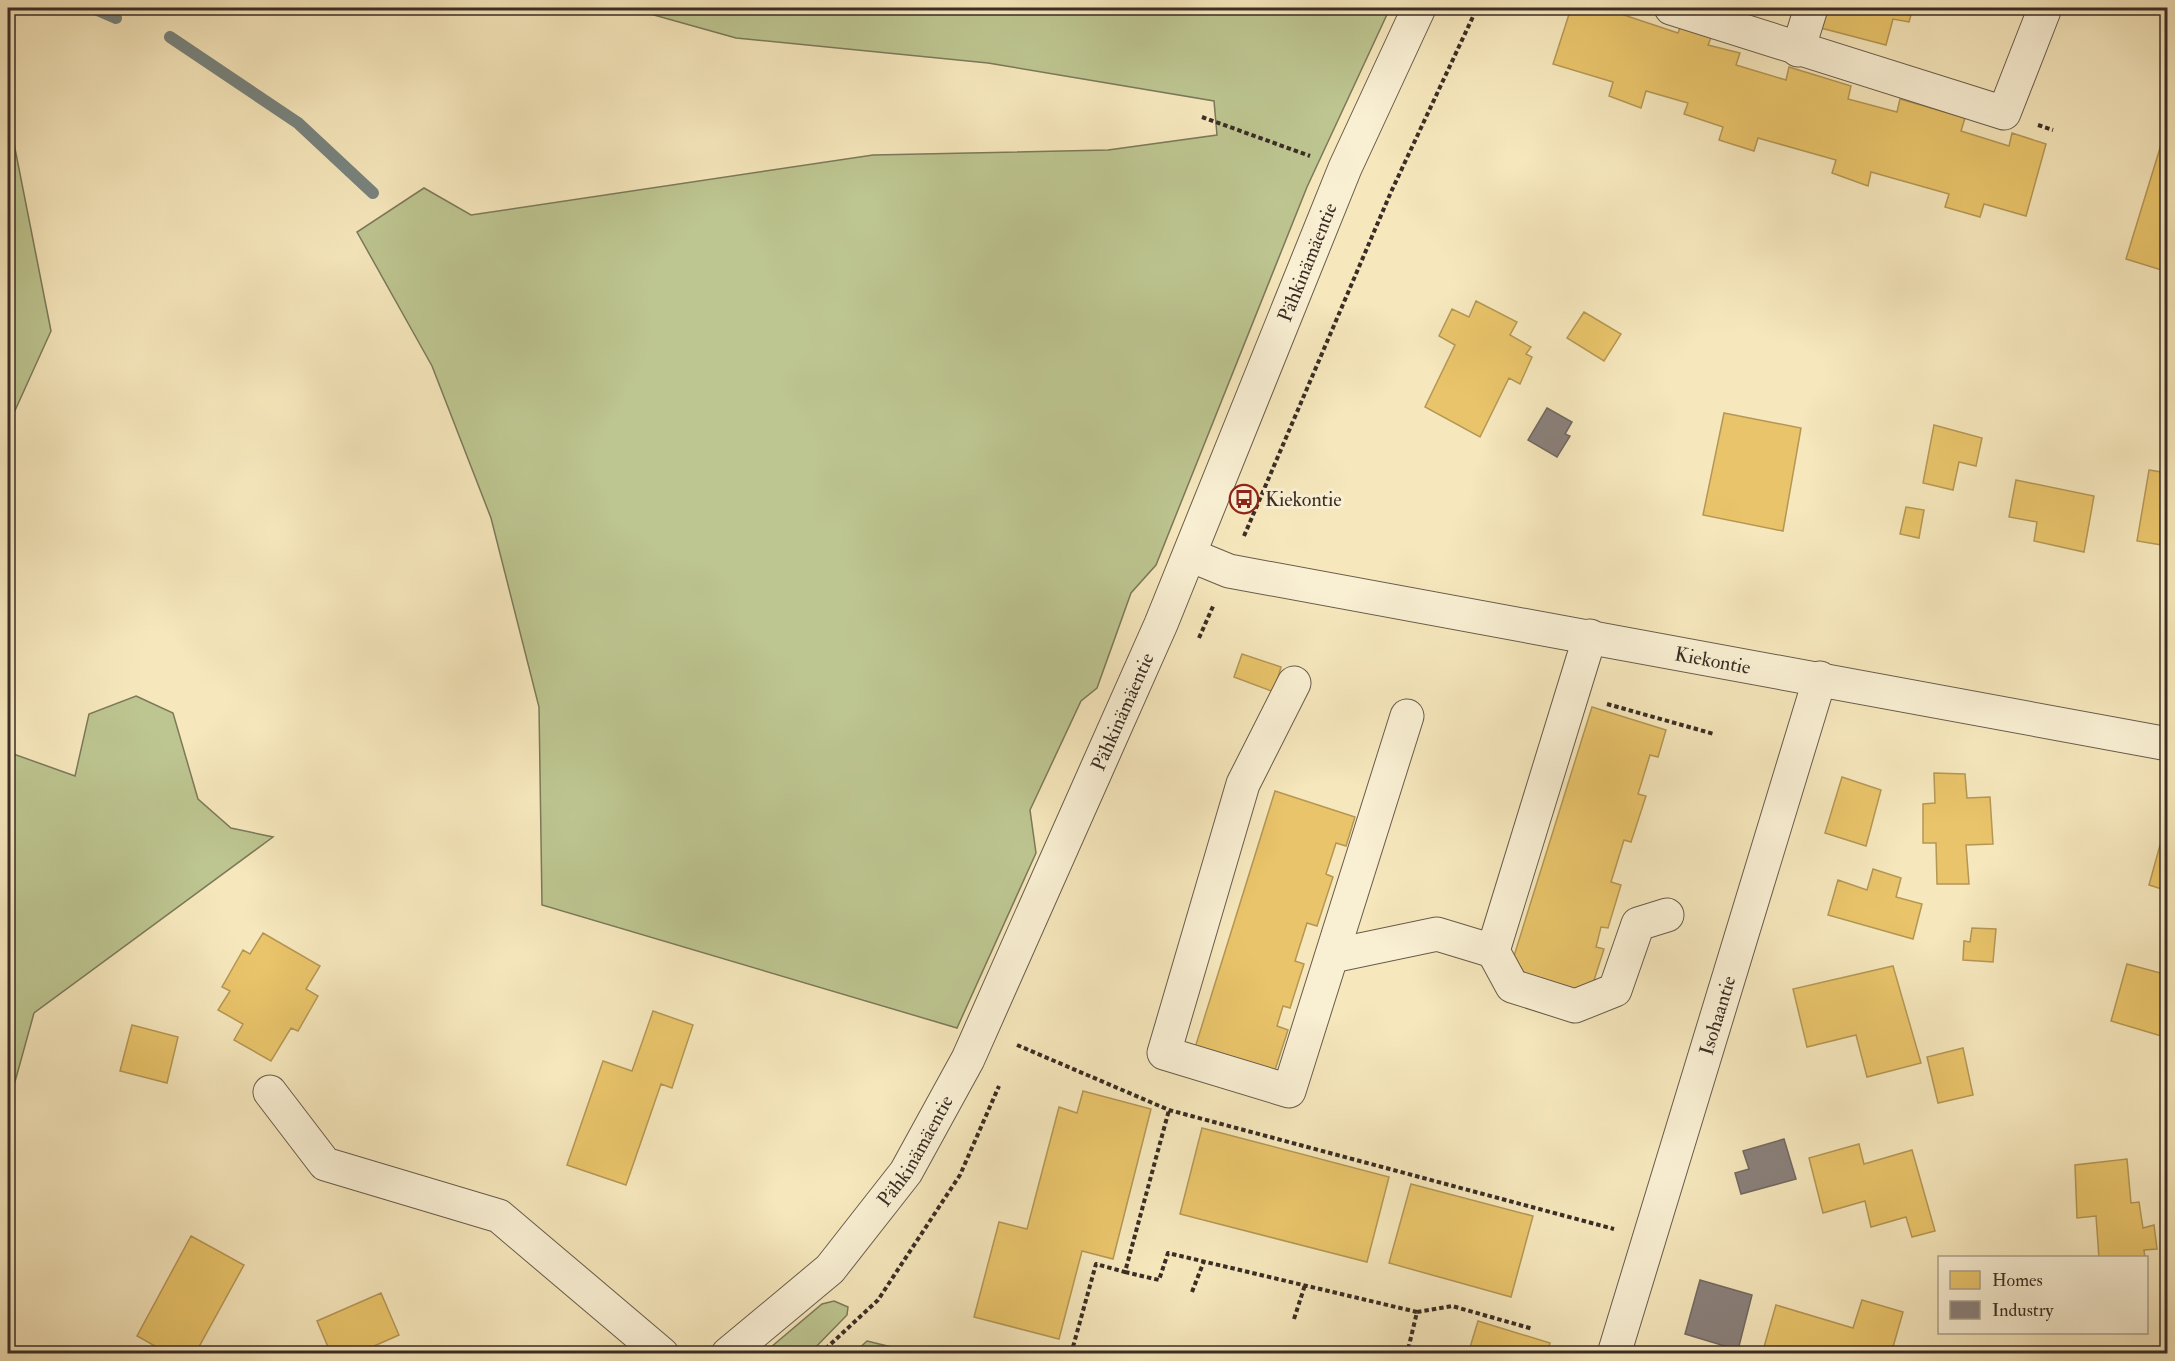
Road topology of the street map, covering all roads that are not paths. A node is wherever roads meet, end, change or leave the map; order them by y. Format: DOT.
graph roads {
  1 [pos="1419,8"];
  2 [pos="1671,8"];
  3 [pos="1811,8"];
  4 [pos="2045,8"];
  5 [pos="1798,50"];
  6 [pos="1190,555"];
  7 [pos="1590,636"];
  8 [pos="1820,678"];
  9 [pos="1294,683"];
  10 [pos="1407,716"];
  11 [pos="2168,744"];
  12 [pos="1667,915"];
  13 [pos="1493,951"];
  14 [pos="1332,956"];
  15 [pos="270,1092"];
  16 [pos="662,1353"];
  17 [pos="728,1353"];
  18 [pos="1614,1353"];
  1 -- 6 [label="street, Pähkinämäentie"];
  2 -- 5 [label="street"];
  3 -- 5 [label="street"];
  4 -- 5 [label="street"];
  6 -- 7 [label="street, Kiekontie"];
  6 -- 17 [label="street, Pähkinämäentie"];
  7 -- 8 [label="street, Kiekontie"];
  7 -- 13 [label="street"];
  8 -- 11 [label="street, Kiekontie"];
  8 -- 18 [label="street, Isohaantie"];
  9 -- 14 [label="street"];
  10 -- 14 [label="street"];
  12 -- 13 [label="street"];
  13 -- 14 [label="street"];
  15 -- 16 [label="street"];
}
